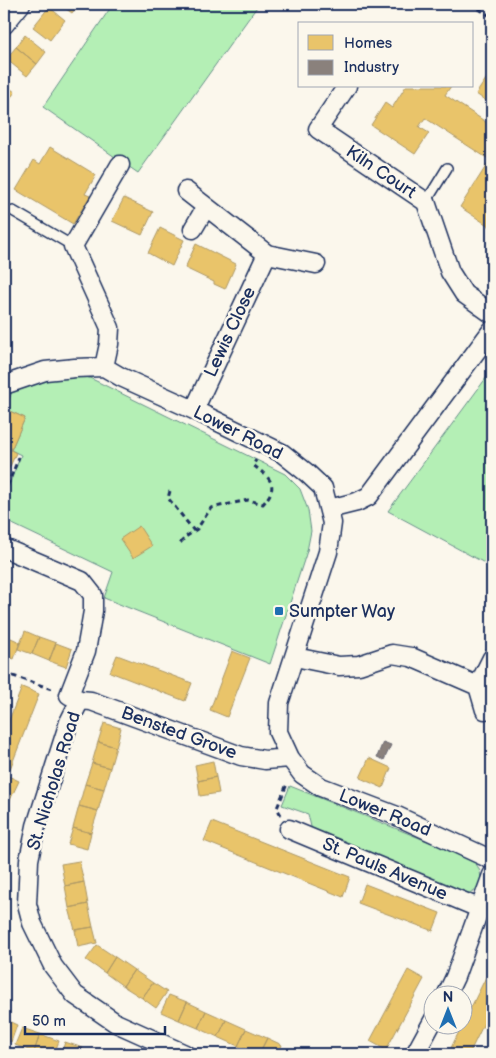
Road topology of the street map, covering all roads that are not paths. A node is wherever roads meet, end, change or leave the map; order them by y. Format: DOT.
graph roads {
  1 [pos="21,4"];
  2 [pos="4,25"];
  3 [pos="346,88"];
  4 [pos="120,165"];
  5 [pos="447,168"];
  6 [pos="186,191"];
  7 [pos="426,202"];
  8 [pos="206,207"];
  9 [pos="12,211"];
  10 [pos="193,229"];
  11 [pos="73,246"];
  12 [pos="267,254"];
  13 [pos="316,264"];
  14 [pos="492,314"];
  15 [pos="492,330"];
  16 [pos="104,367"];
  17 [pos="4,385"];
  18 [pos="194,410"];
  19 [pos="329,509"];
  20 [pos="4,548"];
  21 [pos="296,657"];
  22 [pos="492,658"];
  23 [pos="478,686"];
  24 [pos="74,698"];
  25 [pos="485,710"];
  26 [pos="290,758"];
  27 [pos="289,829"];
  28 [pos="492,860"];
  29 [pos="492,875"];
  30 [pos="481,909"];
  31 [pos="451,986"];
  32 [pos="425,1036"];
  33 [pos="184,1054"];
  34 [pos="415,1054"];
  1 -- 2 [label="street"];
  3 -- 7 [label="street, Kiln Court"];
  4 -- 11 [label="street"];
  5 -- 7 [label="lane"];
  6 -- 8 [label="street"];
  7 -- 14 [label="street, Kiln Court"];
  8 -- 10 [label="street"];
  8 -- 12 [label="street"];
  9 -- 11 [label="lane"];
  11 -- 16 [label="street"];
  12 -- 13 [label="street"];
  12 -- 18 [label="street, Lewis Close"];
  15 -- 19 [label="street"];
  16 -- 17 [label="street"];
  16 -- 18 [label="street, Lower Road"];
  18 -- 19 [label="street, Lower Road"];
  19 -- 21 [label="street, Lower Road"];
  20 -- 24 [label="street"];
  21 -- 23 [label="street"];
  21 -- 26 [label="street, Lower Road"];
  22 -- 23 [label="street"];
  23 -- 25 [label="street"];
  24 -- 26 [label="street, Bensted Grove"];
  24 -- 33 [label="street, St. Nicholas Road"];
  26 -- 28 [label="street, Lower Road"];
  27 -- 30 [label="street, St. Pauls Avenue"];
  29 -- 30 [label="street"];
  30 -- 31 [label="street"];
  32 -- 34 [label="street"];
}
